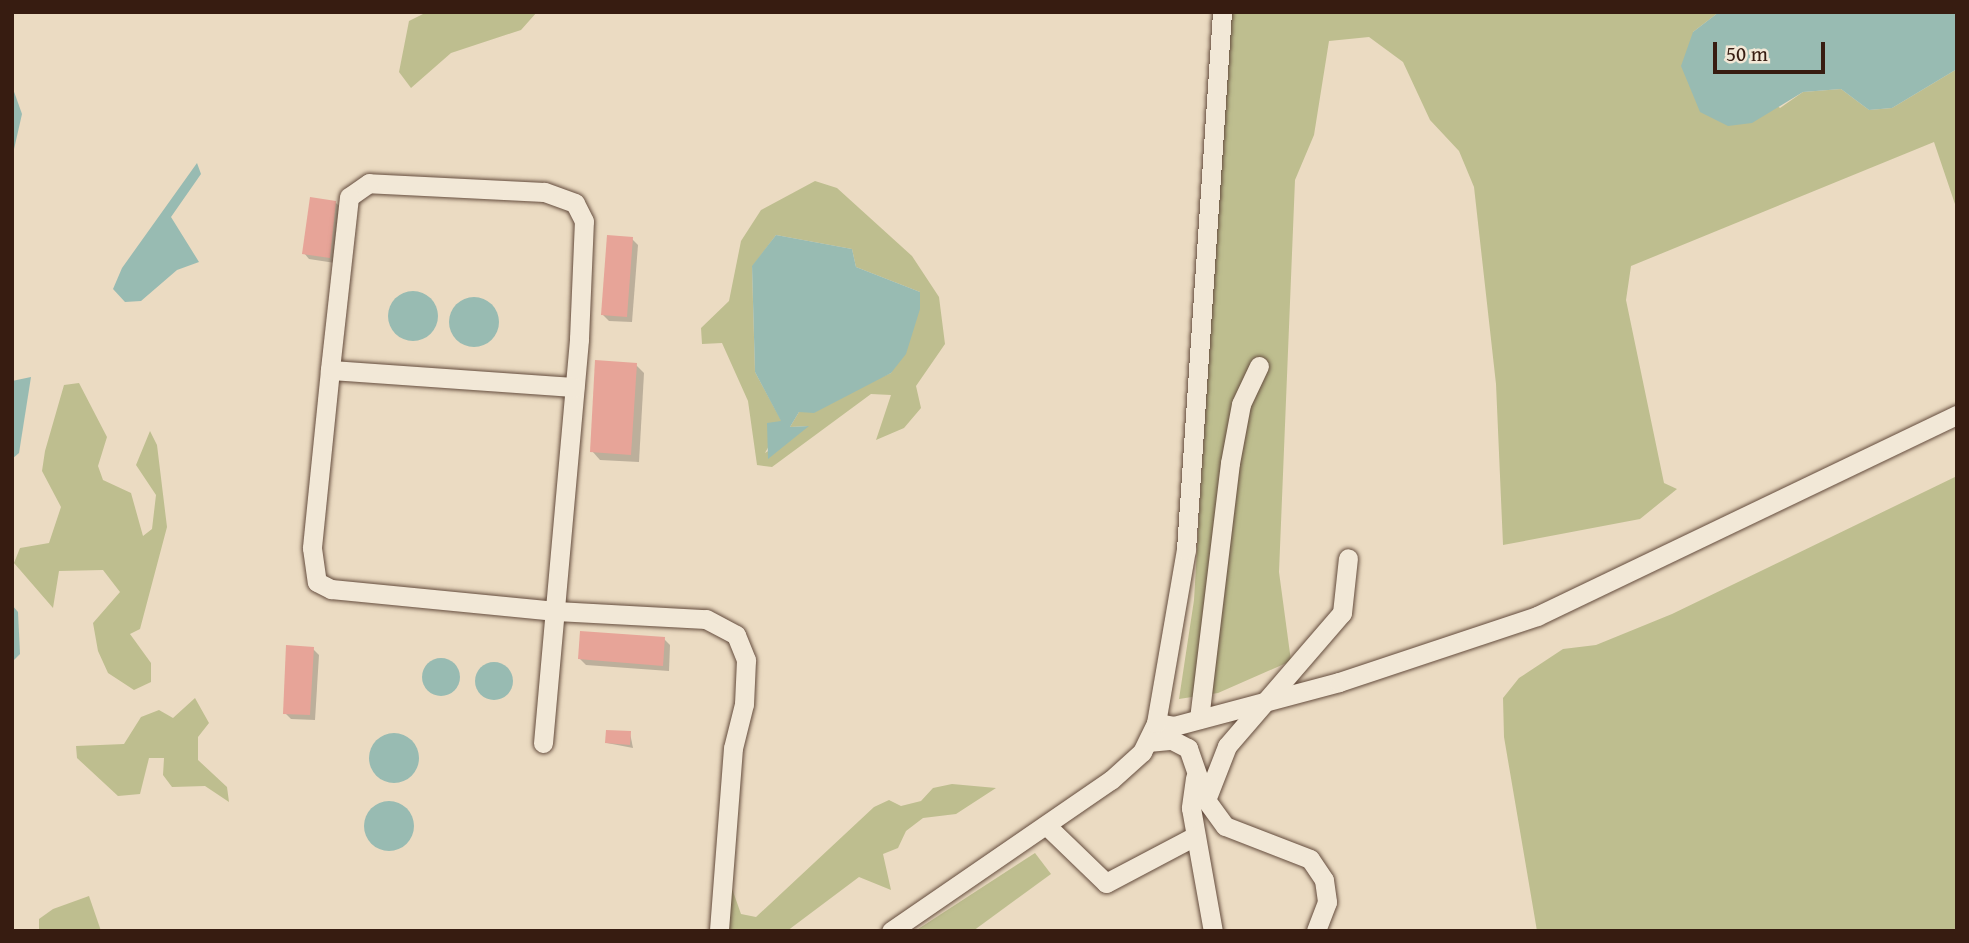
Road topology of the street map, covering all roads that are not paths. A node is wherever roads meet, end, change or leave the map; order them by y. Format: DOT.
graph roads {
  1 [pos="1222,12"];
  2 [pos="1259,366"];
  3 [pos="330,370"];
  4 [pos="574,387"];
  5 [pos="1957,415"];
  6 [pos="1348,558"];
  7 [pos="556,611"];
  8 [pos="1270,700"];
  9 [pos="1199,719"];
  10 [pos="1156,723"];
  11 [pos="1148,742"];
  12 [pos="543,743"];
  13 [pos="1195,776"];
  14 [pos="1206,800"];
  15 [pos="1047,827"];
  16 [pos="1195,836"];
  17 [pos="719,931"];
  18 [pos="891,931"];
  19 [pos="1213,931"];
  20 [pos="1316,931"];
  1 -- 10 [label="street"];
  2 -- 9 [label="street"];
  3 -- 4 [label="street"];
  3 -- 4 [label="street"];
  3 -- 7 [label="street"];
  4 -- 7 [label="street"];
  5 -- 8 [label="street"];
  6 -- 8 [label="street"];
  7 -- 12 [label="street"];
  7 -- 17 [label="street"];
  8 -- 9 [label="street"];
  8 -- 14 [label="street"];
  9 -- 10 [label="street"];
  10 -- 11 [label="street"];
  11 -- 13 [label="street"];
  11 -- 15 [label="street"];
  13 -- 14 [label="street"];
  13 -- 16 [label="street"];
  14 -- 20 [label="street"];
  15 -- 16 [label="street"];
  15 -- 18 [label="street"];
  16 -- 19 [label="street"];
}
